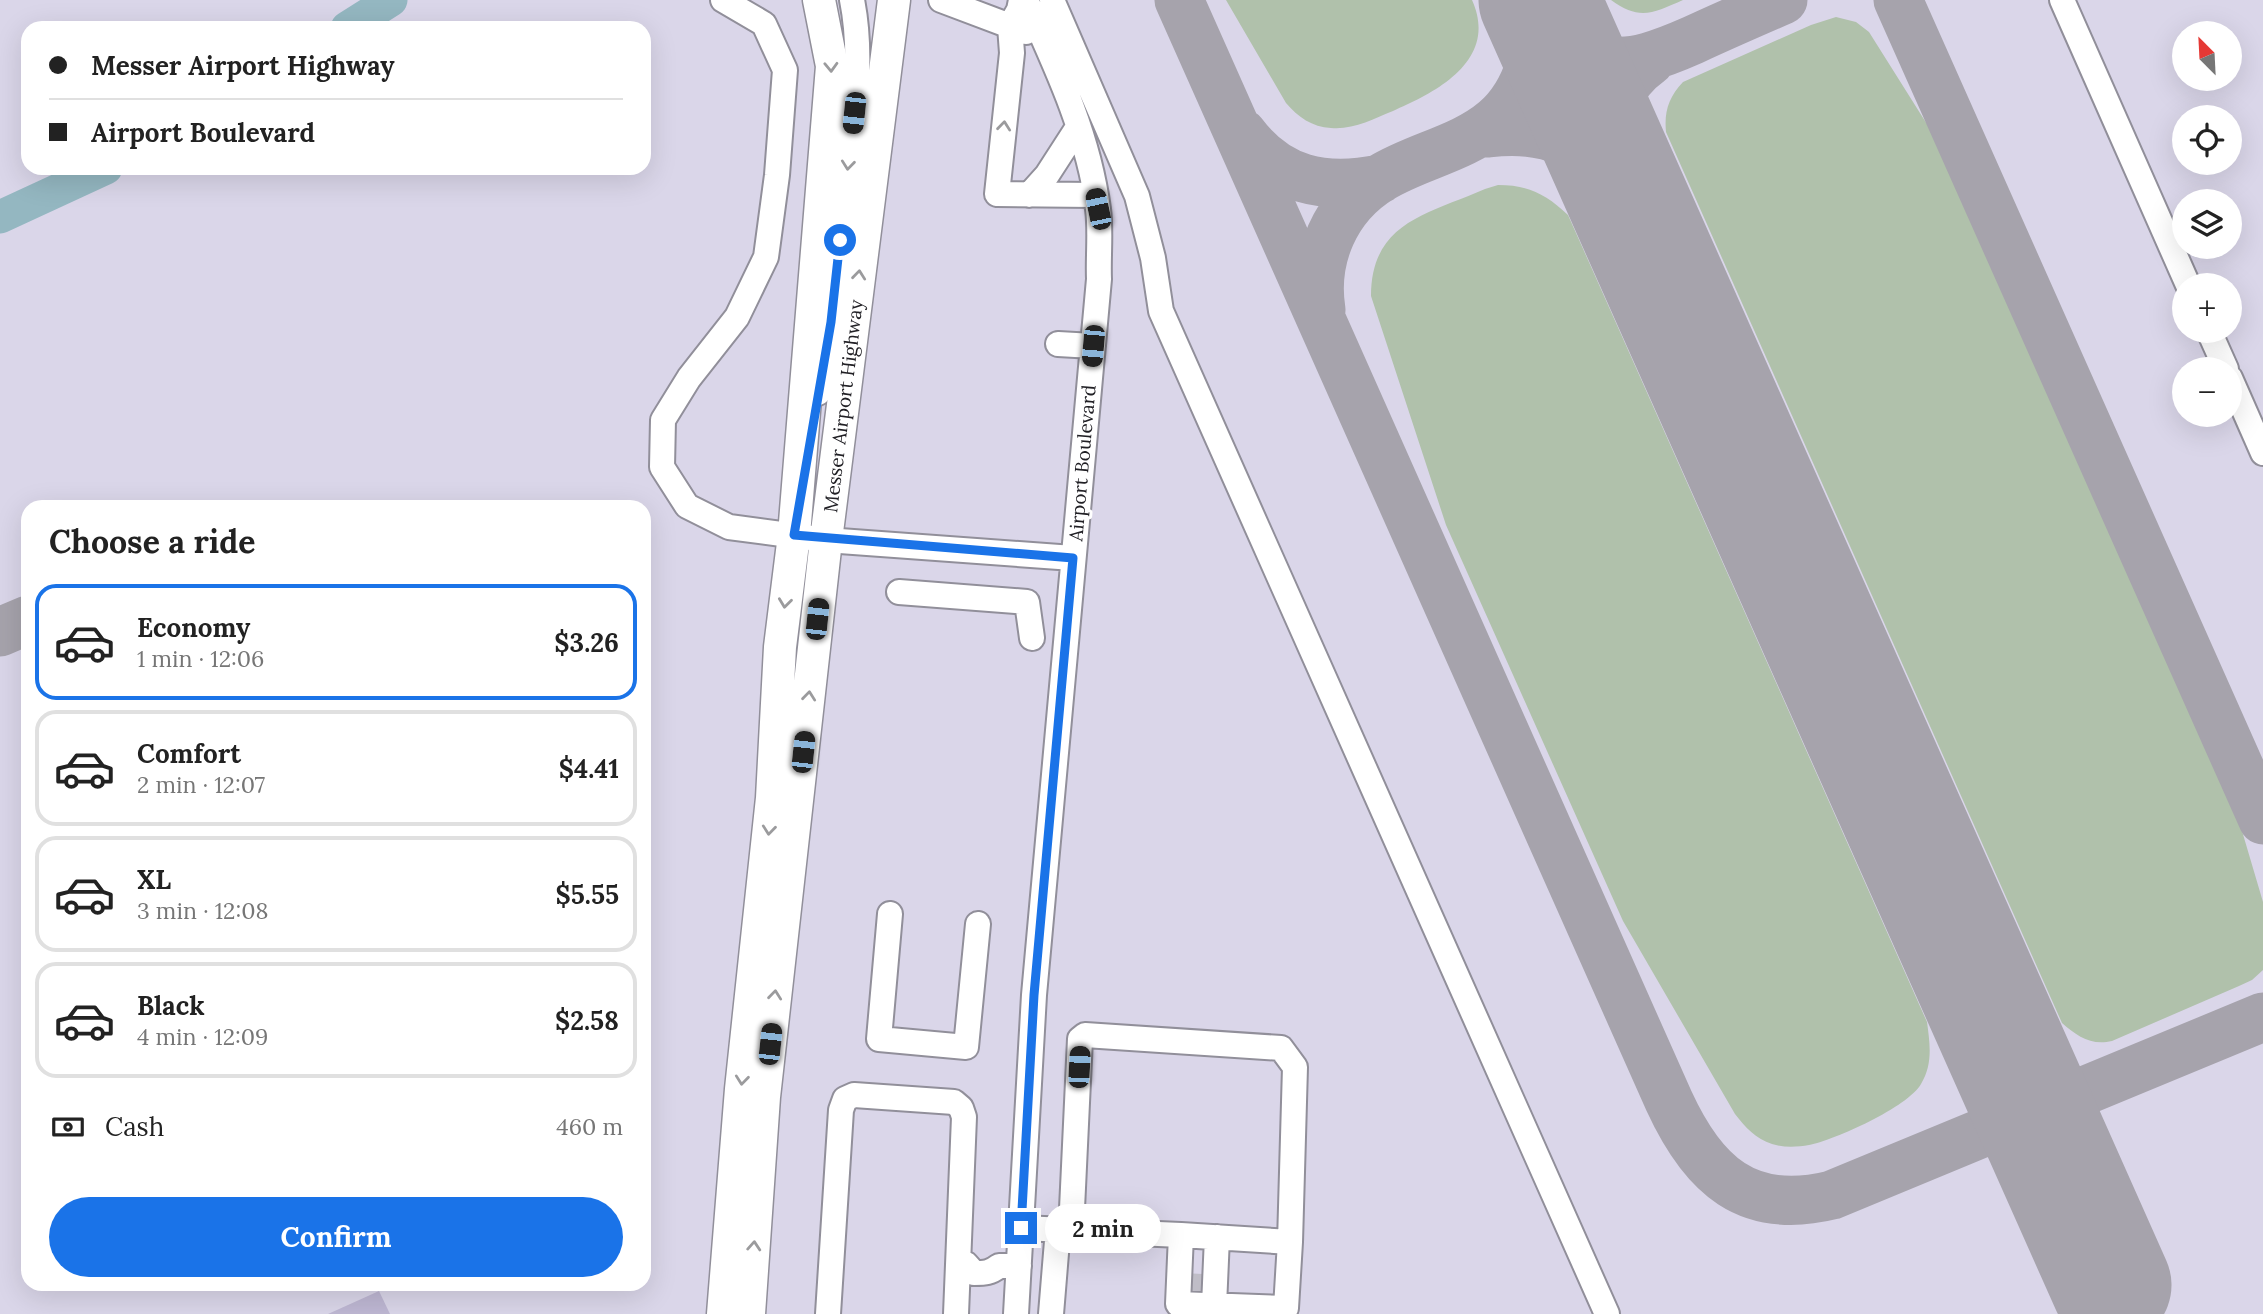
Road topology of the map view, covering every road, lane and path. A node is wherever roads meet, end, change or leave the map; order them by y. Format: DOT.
graph roads {
  1 [pos="723,0"];
  2 [pos="819,0"];
  3 [pos="852,0"];
  4 [pos="894,0"];
  5 [pos="941,0"];
  6 [pos="1021,0"];
  7 [pos="1026,0"];
  8 [pos="1052,0"];
  9 [pos="2062,0"];
  10 [pos="1010,26"];
  11 [pos="1043,38"];
  12 [pos="1077,127"];
  13 [pos="1029,195"];
  14 [pos="1095,195"];
  15 [pos="2183,273"];
  16 [pos="1058,344"];
  17 [pos="1093,346"];
  18 [pos="2242,405"];
  19 [pos="2263,453"];
  20 [pos="794,535"];
  21 [pos="826,540"];
  22 [pos="1073,558"];
  23 [pos="899,592"];
  24 [pos="1066,641"];
  25 [pos="890,914"];
  26 [pos="978,924"];
  27 [pos="1021,1228"];
  28 [pos="1065,1230"];
  29 [pos="1181,1235"];
  30 [pos="1217,1237"];
  31 [pos="1290,1242"];
  32 [pos="961,1264"];
  33 [pos="1009,1266"];
  34 [pos="1198,1290"];
  35 [pos="723,1314"];
  36 [pos="749,1314"];
  37 [pos="828,1314"];
  38 [pos="956,1314"];
  39 [pos="1016,1314"];
  40 [pos="1051,1314"];
  41 [pos="1607,1314"];
  1 -- 20 [label="street"];
  2 -- 20 [label="main road, Messer Airport Highway, one-way"];
  3 -- 20 [label="street, Messer Airport Highway, one-way"];
  21 -- 4 [label="main road, Messer Airport Highway, one-way"];
  5 -- 10 [label="street"];
  6 -- 10 [label="street"];
  7 -- 11 [label="street, Airport Boulevard"];
  8 -- 41 [label="street"];
  9 -- 15 [label="street"];
  10 -- 11 [label="street"];
  13 -- 10 [label="street, one-way"];
  11 -- 12 [label="street, Airport Boulevard"];
  12 -- 13 [label="street"];
  12 -- 14 [label="street, Airport Boulevard"];
  13 -- 14 [label="street"];
  14 -- 17 [label="street, Airport Boulevard"];
  16 -- 17 [label="street"];
  17 -- 22 [label="street, Airport Boulevard"];
  18 -- 19 [label="street"];
  20 -- 21 [label="street"];
  20 -- 35 [label="main road, Messer Airport Highway, one-way"];
  21 -- 22 [label="street"];
  36 -- 21 [label="main road, Messer Airport Highway, one-way"];
  22 -- 24 [label="street, Airport Boulevard"];
  23 -- 24 [label="street"];
  24 -- 27 [label="street, Airport Boulevard"];
  25 -- 26 [label="street"];
  27 -- 28 [label="street"];
  27 -- 33 [label="street, Airport Boulevard"];
  28 -- 29 [label="street"];
  28 -- 31 [label="street"];
  28 -- 40 [label="street"];
  29 -- 30 [label="street"];
  29 -- 34 [label="street"];
  30 -- 31 [label="street"];
  30 -- 34 [label="street"];
  31 -- 34 [label="street"];
  32 -- 33 [label="street"];
  32 -- 37 [label="street"];
  32 -- 38 [label="street"];
  33 -- 39 [label="street, Airport Boulevard"];
}
